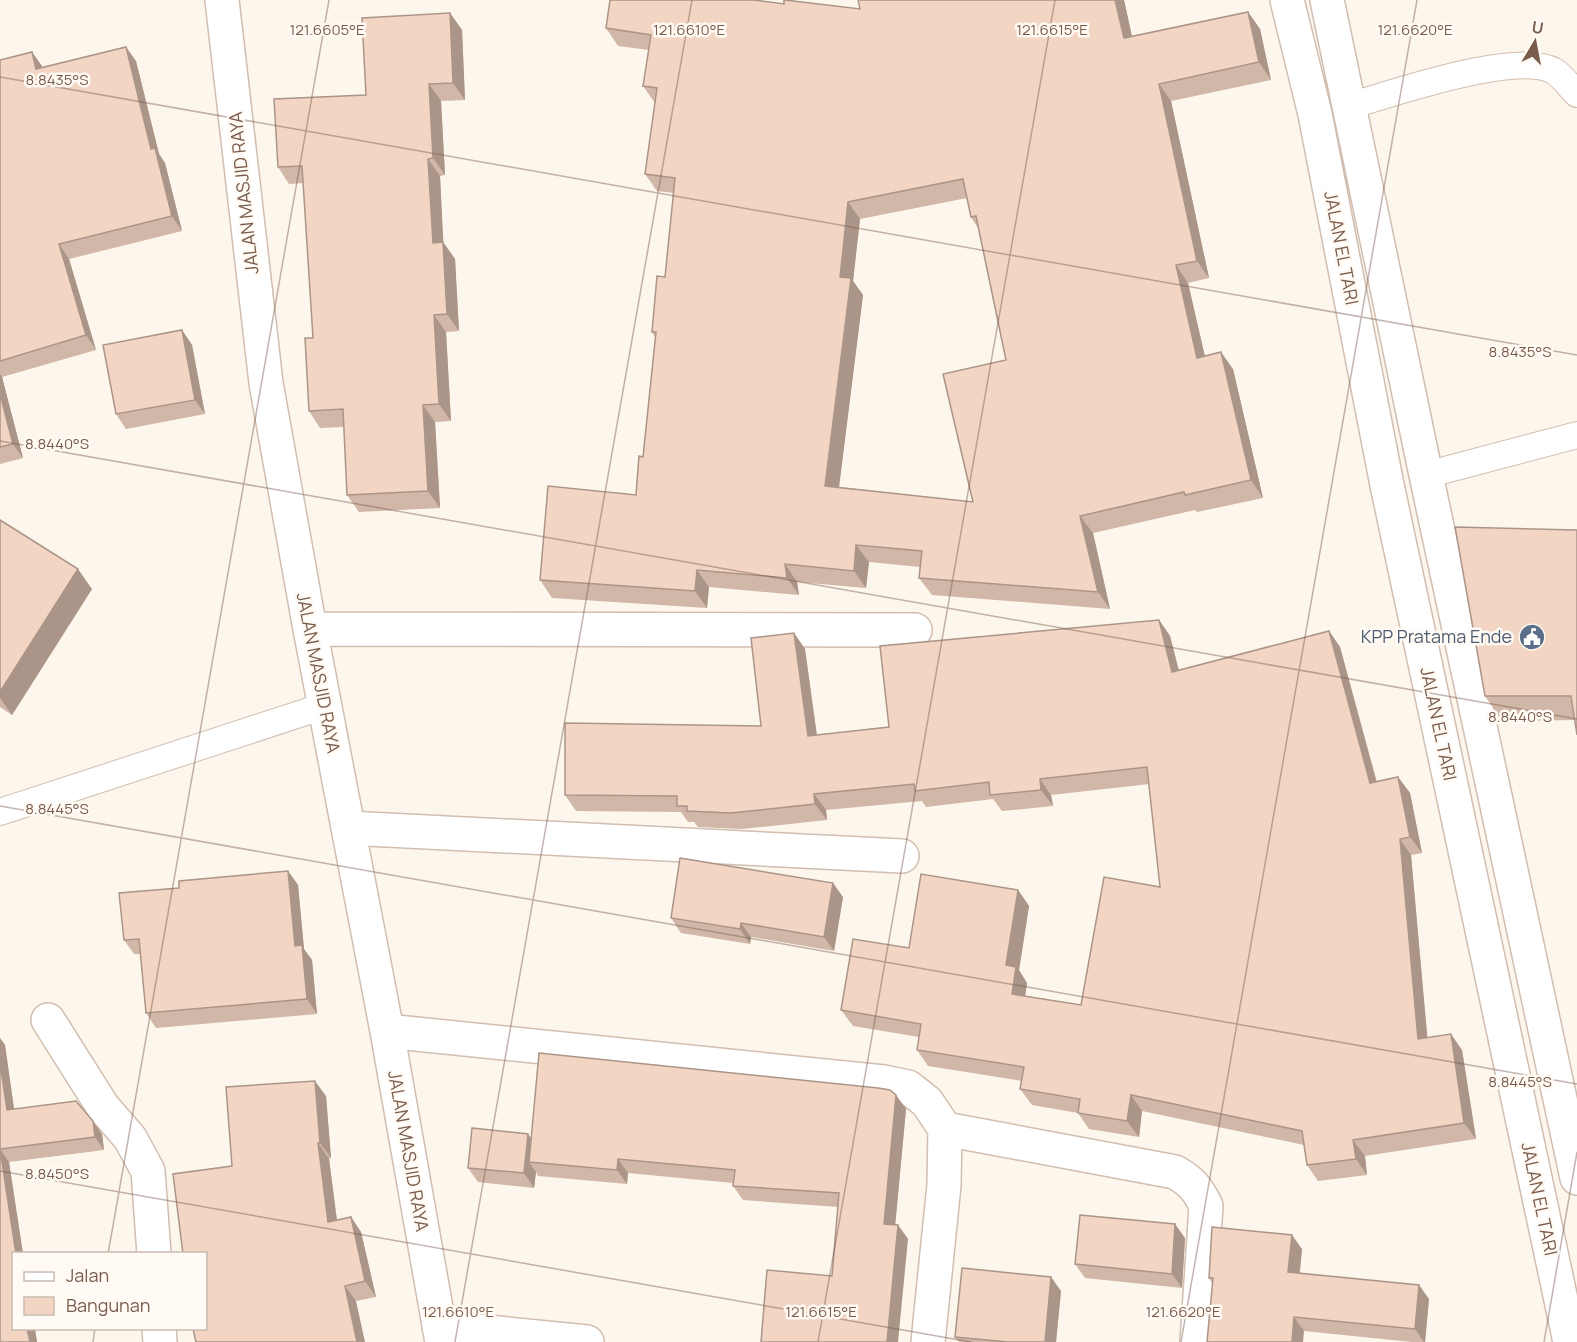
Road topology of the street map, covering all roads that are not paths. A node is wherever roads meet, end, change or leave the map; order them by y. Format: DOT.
graph roads {
  1 [pos="222,0"];
  2 [pos="1287,0"];
  3 [pos="1327,0"];
  4 [pos="1577,94"];
  5 [pos="1349,106"];
  6 [pos="1577,435"];
  7 [pos="1426,475"];
  8 [pos="310,629"];
  9 [pos="915,630"];
  10 [pos="324,706"];
  11 [pos="0,812"];
  12 [pos="348,828"];
  13 [pos="902,856"];
  14 [pos="48,1020"];
  15 [pos="387,1031"];
  16 [pos="945,1129"];
  17 [pos="1577,1178"];
  18 [pos="154,1252"];
  19 [pos="1568,1293"];
  20 [pos="440,1335"];
  21 [pos="587,1342"];
  22 [pos="928,1342"];
  23 [pos="1197,1342"];
  24 [pos="1570,1342"];
  1 -- 8 [label="street, JALAN MASJID RAYA"];
  2 -- 19 [label="street, JALAN EL TARI"];
  3 -- 5 [label="street, JALAN EL TARI"];
  4 -- 5 [label="lane"];
  5 -- 7 [label="street, JALAN EL TARI"];
  6 -- 7 [label="lane"];
  7 -- 17 [label="street, JALAN EL TARI"];
  8 -- 9 [label="street"];
  8 -- 10 [label="street, JALAN MASJID RAYA"];
  10 -- 11 [label="lane"];
  10 -- 12 [label="street, JALAN MASJID RAYA"];
  12 -- 13 [label="street"];
  12 -- 15 [label="street, JALAN MASJID RAYA"];
  14 -- 18 [label="street"];
  15 -- 16 [label="street"];
  15 -- 20 [label="street, JALAN MASJID RAYA"];
  16 -- 22 [label="street"];
  16 -- 23 [label="street"];
  19 -- 24 [label="street, JALAN EL TARI"];
  20 -- 21 [label="street"];
}
